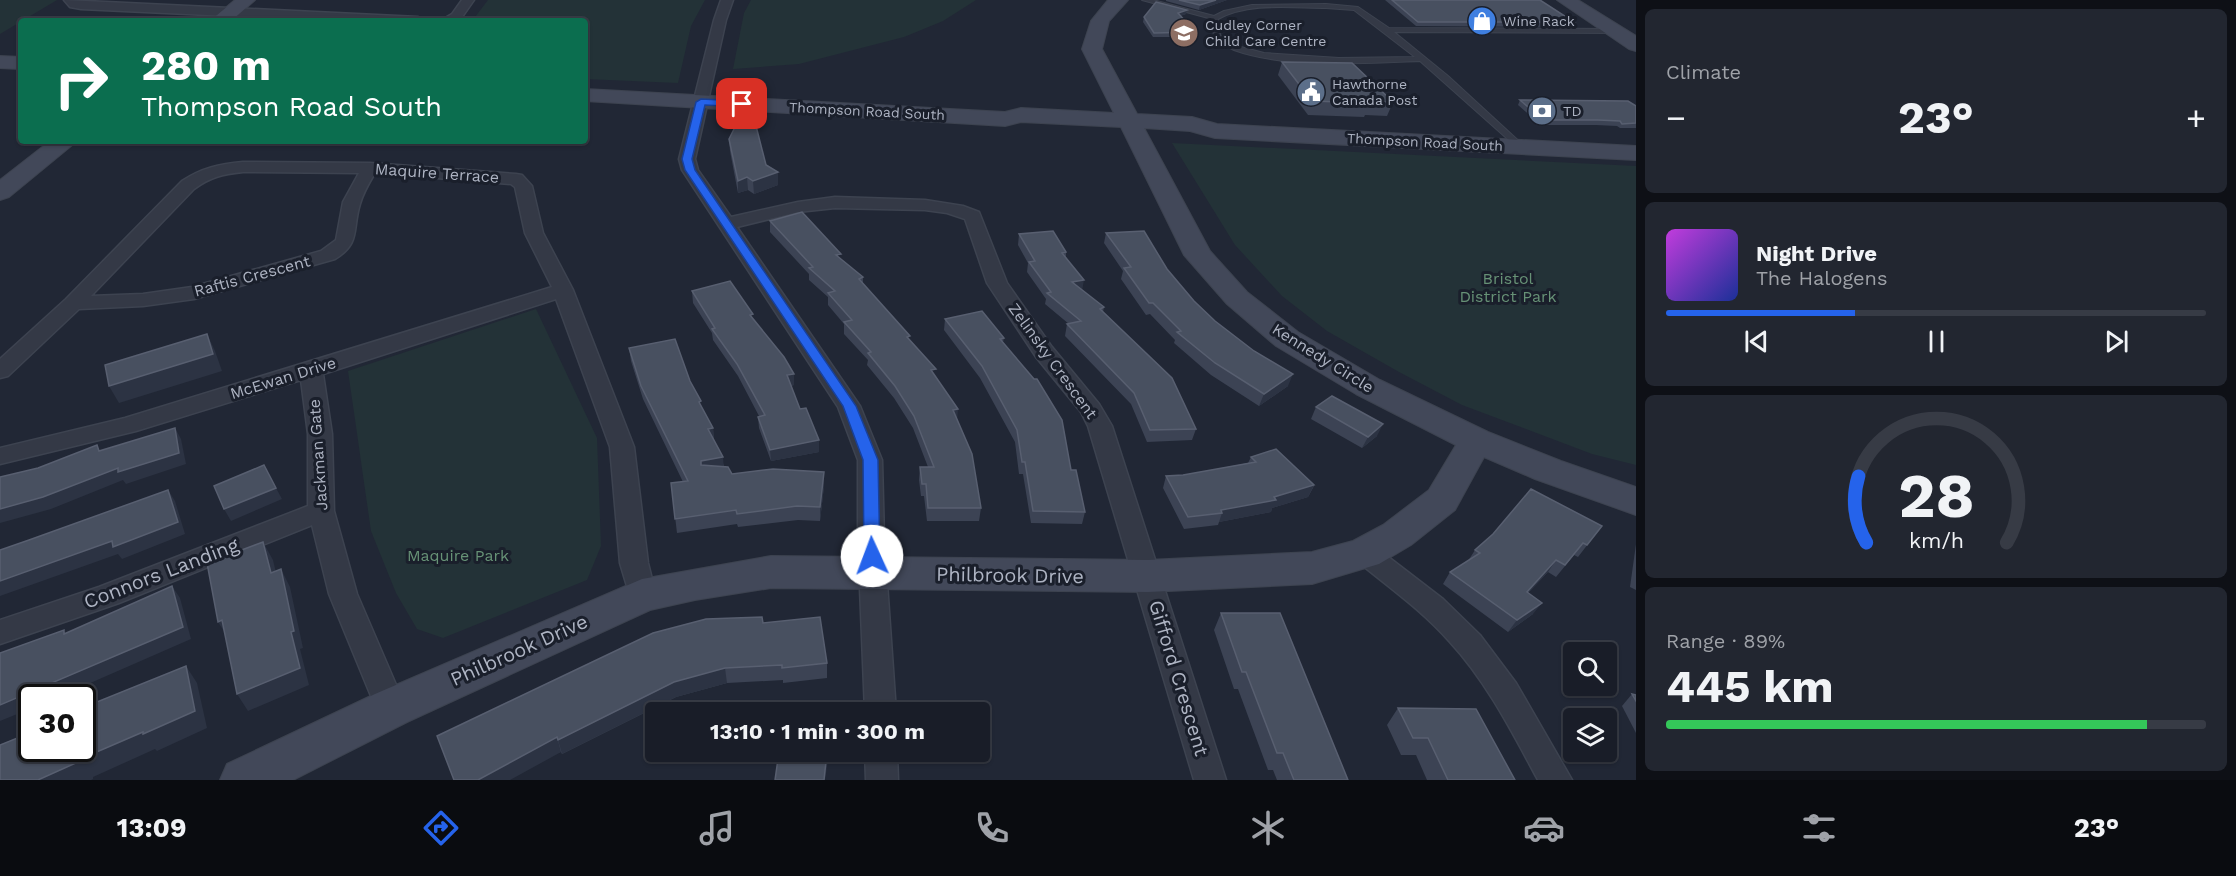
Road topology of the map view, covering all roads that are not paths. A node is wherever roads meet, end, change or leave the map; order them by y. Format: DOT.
graph roads {
  1 [pos="70,0"];
  2 [pos="246,0"];
  3 [pos="468,0"];
  4 [pos="727,0"];
  5 [pos="1119,0"];
  6 [pos="1145,0"];
  7 [pos="1566,0"];
  8 [pos="1596,0"];
  9 [pos="224,17"];
  10 [pos="272,18"];
  11 [pos="454,18"];
  12 [pos="1215,18"];
  13 [pos="1636,26"];
  14 [pos="1387,30"];
  15 [pos="1614,31"];
  16 [pos="1636,45"];
  17 [pos="1422,59"];
  18 [pos="0,62"];
  19 [pos="18,63"];
  20 [pos="588,95"];
  21 [pos="701,102"];
  22 [pos="1133,126"];
  23 [pos="61,144"];
  24 [pos="1521,147"];
  25 [pos="1636,153"];
  26 [pos="370,168"];
  27 [pos="0,192"];
  28 [pos="726,224"];
  29 [pos="563,290"];
  30 [pos="73,303"];
  31 [pos="311,370"];
  32 [pos="0,371"];
  33 [pos="1476,440"];
  34 [pos="0,456"];
  35 [pos="1636,501"];
  36 [pos="321,511"];
  37 [pos="1365,553"];
  38 [pos="873,573"];
  39 [pos="1148,576"];
  40 [pos="642,595"];
  41 [pos="0,632"];
  42 [pos="879,702"];
  43 [pos="391,708"];
  44 [pos="881,762"];
  45 [pos="244,780"];
  46 [pos="882,780"];
  47 [pos="1210,780"];
  48 [pos="1556,780"];
  1 -- 9 [label="street"];
  2 -- 9 [label="street"];
  3 -- 11 [label="street"];
  4 -- 21 [label="street"];
  5 -- 22 [label="street, Kennedy Circle"];
  6 -- 12 [label="lane"];
  7 -- 15 [label="street"];
  8 -- 13 [label="street"];
  9 -- 10 [label="street"];
  12 -- 14 [label="lane"];
  12 -- 17 [label="lane"];
  14 -- 15 [label="lane"];
  14 -- 17 [label="lane"];
  15 -- 16 [label="street"];
  17 -- 24 [label="lane"];
  18 -- 19 [label="street"];
  20 -- 21 [label="street, Thompson Road South"];
  21 -- 22 [label="street, Thompson Road South"];
  21 -- 28 [label="street"];
  22 -- 24 [label="street, Thompson Road South"];
  22 -- 33 [label="street, Kennedy Circle"];
  23 -- 27 [label="street"];
  24 -- 25 [label="street, Thompson Road South"];
  26 -- 29 [label="street, Maquire Terrace"];
  26 -- 30 [label="street, Maquire Terrace"];
  26 -- 30 [label="street, Raftis Crescent"];
  28 -- 38 [label="street"];
  28 -- 39 [label="street, Zelinsky Crescent"];
  29 -- 31 [label="street, McEwan Drive"];
  29 -- 40 [label="street, Maquire Terrace"];
  30 -- 32 [label="street, Maquire Terrace"];
  31 -- 34 [label="street, McEwan Drive"];
  31 -- 36 [label="street, Jackman Gate"];
  33 -- 35 [label="street, Kennedy Circle"];
  33 -- 37 [label="street, Philbrook Drive"];
  36 -- 41 [label="street, Connors Landing"];
  36 -- 43 [label="street, Jackman Gate"];
  37 -- 39 [label="street, Philbrook Drive"];
  37 -- 48 [label="street"];
  38 -- 39 [label="street, Philbrook Drive"];
  38 -- 40 [label="street, Philbrook Drive"];
  38 -- 42 [label="street"];
  39 -- 47 [label="street, Gifford Crescent"];
  40 -- 43 [label="street, Philbrook Drive"];
  43 -- 45 [label="street, Philbrook Drive"];
  44 -- 46 [label="street"];
}
